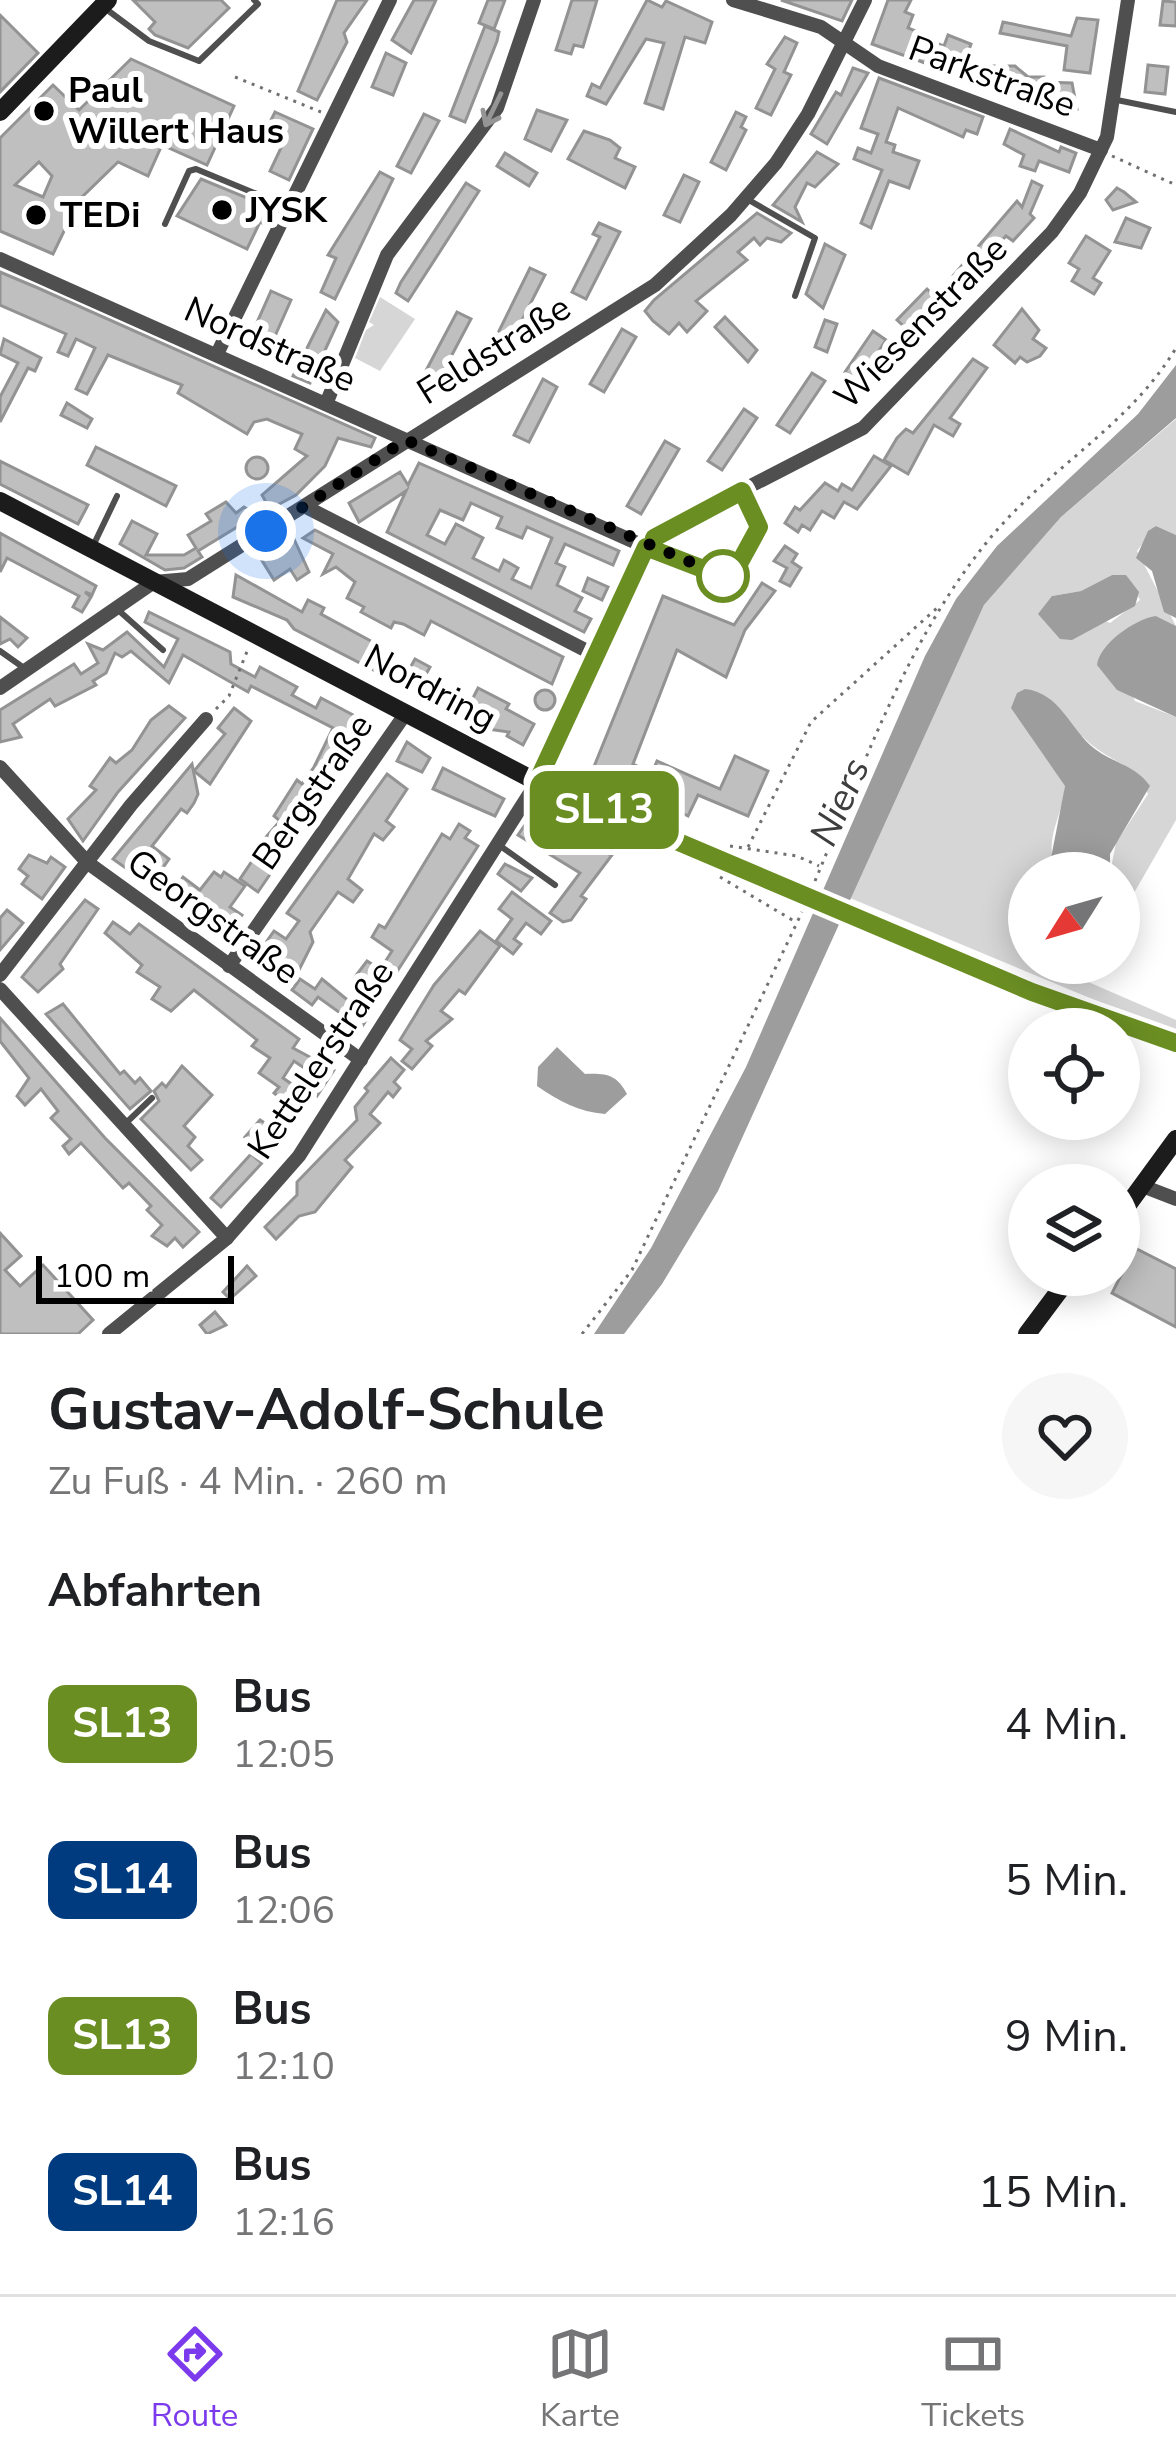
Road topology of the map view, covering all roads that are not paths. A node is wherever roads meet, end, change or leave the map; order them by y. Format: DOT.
graph roads {
  1 [pos="254,0"];
  2 [pos="390,0"];
  3 [pos="534,0"];
  4 [pos="733,0"];
  5 [pos="865,0"];
  6 [pos="1128,0"];
  7 [pos="106,3"];
  8 [pos="847,41"];
  9 [pos="1117,100"];
  10 [pos="0,112"];
  11 [pos="1176,112"];
  12 [pos="1101,150"];
  13 [pos="747,199"];
  14 [pos="289,207"];
  15 [pos="165,224"];
  16 [pos="0,259"];
  17 [pos="795,296"];
  18 [pos="218,354"];
  19 [pos="326,404"];
  20 [pos="406,440"];
  21 [pos="742,491"];
  22 [pos="117,496"];
  23 [pos="0,501"];
  24 [pos="305,507"];
  25 [pos="646,547"];
  26 [pos="91,549"];
  27 [pos="154,582"];
  28 [pos="117,609"];
  29 [pos="163,650"];
  30 [pos="0,651"];
  31 [pos="595,655"];
  32 [pos="27,670"];
  33 [pos="0,688"];
  34 [pos="406,712"];
  35 [pos="206,719"];
  36 [pos="0,767"];
  37 [pos="537,782"];
  38 [pos="499,845"];
  39 [pos="88,863"];
  40 [pos="555,885"];
  41 [pos="229,967"];
  42 [pos="0,976"];
  43 [pos="0,988"];
  44 [pos="1176,1043"];
  45 [pos="361,1060"];
  46 [pos="152,1098"];
  47 [pos="122,1127"];
  48 [pos="1176,1139"];
  49 [pos="1145,1187"];
  50 [pos="1140,1193"];
  51 [pos="1176,1199"];
  52 [pos="226,1238"];
  53 [pos="1056,1296"];
  54 [pos="109,1334"];
  55 [pos="1028,1334"];
  1 -- 7 [label="lane"];
  2 -- 14 [label="street"];
  3 -- 19 [label="street, one-way"];
  4 -- 8 [label="street, Parkstraße"];
  5 -- 8 [label="street, Feldstraße"];
  6 -- 9 [label="street, Wiesenstraße"];
  7 -- 10 [label="street"];
  8 -- 12 [label="street, Parkstraße"];
  8 -- 13 [label="street, Feldstraße"];
  9 -- 11 [label="lane"];
  9 -- 12 [label="street, Wiesenstraße"];
  12 -- 21 [label="street, Wiesenstraße"];
  13 -- 17 [label="lane"];
  13 -- 20 [label="street, Feldstraße"];
  14 -- 15 [label="lane"];
  14 -- 18 [label="street"];
  16 -- 18 [label="street, Nordstraße"];
  18 -- 19 [label="street, Nordstraße"];
  19 -- 20 [label="street, Nordstraße"];
  20 -- 24 [label="street, Feldstraße"];
  20 -- 25 [label="street, Nordstraße"];
  21 -- 25 [label="street, Wiesenstraße"];
  21 -- 25 [label="lane"];
  22 -- 26 [label="lane"];
  23 -- 26 [label="street, Nordring"];
  24 -- 27 [label="street, Feldstraße"];
  24 -- 31 [label="street"];
  25 -- 31 [label="street"];
  26 -- 27 [label="street, Nordring"];
  27 -- 28 [label="street, Feldstraße"];
  27 -- 34 [label="street, Nordring"];
  28 -- 29 [label="lane"];
  28 -- 32 [label="street, Feldstraße"];
  30 -- 32 [label="lane"];
  31 -- 37 [label="street"];
  32 -- 33 [label="street, Feldstraße"];
  34 -- 37 [label="street, Nordring"];
  34 -- 41 [label="street, Bergstraße"];
  35 -- 39 [label="street, Georgstraße"];
  36 -- 39 [label="street, Georgstraße"];
  37 -- 38 [label="street, Kettelerstraße"];
  37 -- 44 [label="street, Nordring, bridge"];
  38 -- 40 [label="lane"];
  38 -- 45 [label="street, Kettelerstraße"];
  39 -- 41 [label="street, Georgstraße"];
  39 -- 42 [label="street"];
  41 -- 45 [label="street, Georgstraße"];
  43 -- 47 [label="street"];
  45 -- 52 [label="street, Kettelerstraße"];
  46 -- 47 [label="lane"];
  47 -- 52 [label="street"];
  48 -- 49 [label="street"];
  49 -- 50 [label="street"];
  49 -- 51 [label="street"];
  52 -- 54 [label="street, Kettelerstraße"];
  53 -- 55 [label="street"];
}
